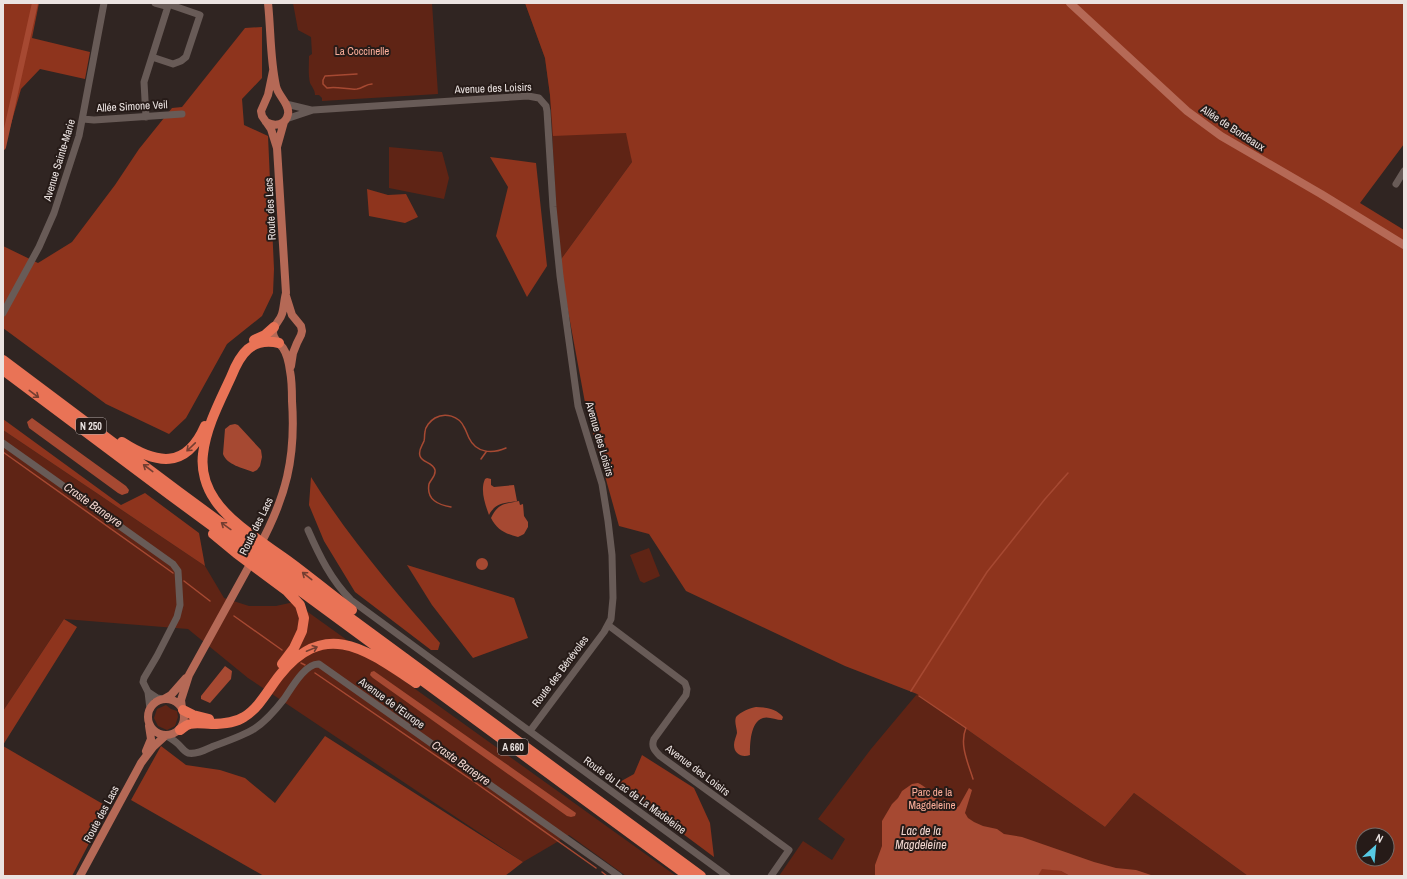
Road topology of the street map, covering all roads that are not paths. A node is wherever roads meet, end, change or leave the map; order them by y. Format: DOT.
graph roads {
  1 [pos="104,3"];
  2 [pos="155,3"];
  3 [pos="268,3"];
  4 [pos="1070,3"];
  5 [pos="168,4"];
  6 [pos="152,57"];
  7 [pos="273,71"];
  8 [pos="284,102"];
  9 [pos="264,103"];
  10 [pos="313,110"];
  11 [pos="182,114"];
  12 [pos="146,117"];
  13 [pos="83,119"];
  14 [pos="285,120"];
  15 [pos="266,122"];
  16 [pos="277,148"];
  17 [pos="1403,175"];
  18 [pos="1396,184"];
  19 [pos="1404,245"];
  20 [pos="286,293"];
  21 [pos="3,313"];
  22 [pos="295,320"];
  23 [pos="276,324"];
  24 [pos="279,343"];
  25 [pos="297,343"];
  26 [pos="3,360"];
  27 [pos="3,370"];
  28 [pos="16,370"];
  29 [pos="290,372"];
  30 [pos="3,443"];
  31 [pos="175,494"];
  32 [pos="308,530"];
  33 [pos="338,618"];
  34 [pos="608,625"];
  35 [pos="189,675"];
  36 [pos="449,690"];
  37 [pos="148,692"];
  38 [pos="163,699"];
  39 [pos="150,709"];
  40 [pos="183,709"];
  41 [pos="149,725"];
  42 [pos="179,731"];
  43 [pos="530,731"];
  44 [pos="166,736"];
  45 [pos="178,743"];
  46 [pos="142,763"];
  47 [pos="565,786"];
  48 [pos="80,876"];
  49 [pos="619,876"];
  50 [pos="688,876"];
  51 [pos="701,876"];
  52 [pos="727,876"];
  53 [pos="772,876"];
  1 -- 13 [label="street, Avenue Sainte-Marie"];
  2 -- 5 [label="street"];
  3 -- 7 [label="main road, Route des Lacs"];
  4 -- 19 [label="main road, Allée de Bordeaux"];
  5 -- 6 [label="street"];
  5 -- 6 [label="street"];
  6 -- 12 [label="street"];
  7 -- 8 [label="main road, Route des Lacs"];
  7 -- 9 [label="main road, Route des Lacs"];
  8 -- 9 [label="main road"];
  8 -- 10 [label="street, Avenue des Loisirs"];
  8 -- 14 [label="main road, Route des Lacs"];
  9 -- 15 [label="main road, Route des Lacs"];
  10 -- 14 [label="street, Avenue des Loisirs"];
  10 -- 34 [label="street, Avenue des Loisirs"];
  11 -- 12 [label="street, Allée Simone Veil"];
  12 -- 13 [label="street, Allée Simone Veil"];
  13 -- 21 [label="street, Avenue Sainte-Marie"];
  14 -- 15 [label="main road"];
  14 -- 16 [label="main road, Route des Lacs"];
  15 -- 16 [label="main road, Route des Lacs"];
  16 -- 20 [label="main road, Route des Lacs"];
  17 -- 18 [label="street"];
  20 -- 22 [label="main road, Route des Lacs"];
  20 -- 23 [label="main road, Route des Lacs"];
  22 -- 23 [label="main road"];
  22 -- 25 [label="main road, Route des Lacs"];
  23 -- 24 [label="main road, Route des Lacs"];
  23 -- 28 [label="highway, one-way"];
  24 -- 25 [label="main road"];
  24 -- 29 [label="main road, Route des Lacs"];
  36 -- 24 [label="highway, one-way"];
  25 -- 29 [label="main road, Route des Lacs"];
  26 -- 28 [label="highway, N 250"];
  27 -- 31 [label="highway, N 250, one-way"];
  31 -- 28 [label="highway, N 250, one-way"];
  29 -- 35 [label="main road, Route des Lacs"];
  30 -- 37 [label="street"];
  31 -- 33 [label="highway, N 250"];
  36 -- 31 [label="highway, A 660, one-way"];
  31 -- 40 [label="highway"];
  32 -- 43 [label="street, Route du Lac de La Madeleine"];
  33 -- 47 [label="highway, A 660"];
  34 -- 43 [label="street, Route des Bénévoles"];
  34 -- 53 [label="street, Avenue des Loisirs"];
  35 -- 38 [label="main road, Route des Lacs"];
  35 -- 40 [label="main road, Route des Lacs"];
  36 -- 51 [label="highway, A 660"];
  37 -- 38 [label="street"];
  37 -- 39 [label="street"];
  38 -- 39 [label="main road"];
  38 -- 40 [label="main road"];
  39 -- 41 [label="main road"];
  40 -- 42 [label="main road"];
  41 -- 44 [label="main road"];
  41 -- 46 [label="main road, Route des Lacs"];
  42 -- 44 [label="main road"];
  42 -- 45 [label="street"];
  42 -- 47 [label="highway, one-way"];
  43 -- 52 [label="street, Route du Lac de La Madeleine"];
  44 -- 45 [label="street, Avenue de l'Europe"];
  44 -- 46 [label="main road, Route des Lacs"];
  45 -- 49 [label="street, Avenue de l'Europe"];
  46 -- 48 [label="main road, Route des Lacs"];
  47 -- 50 [label="highway, A 660"];
}
